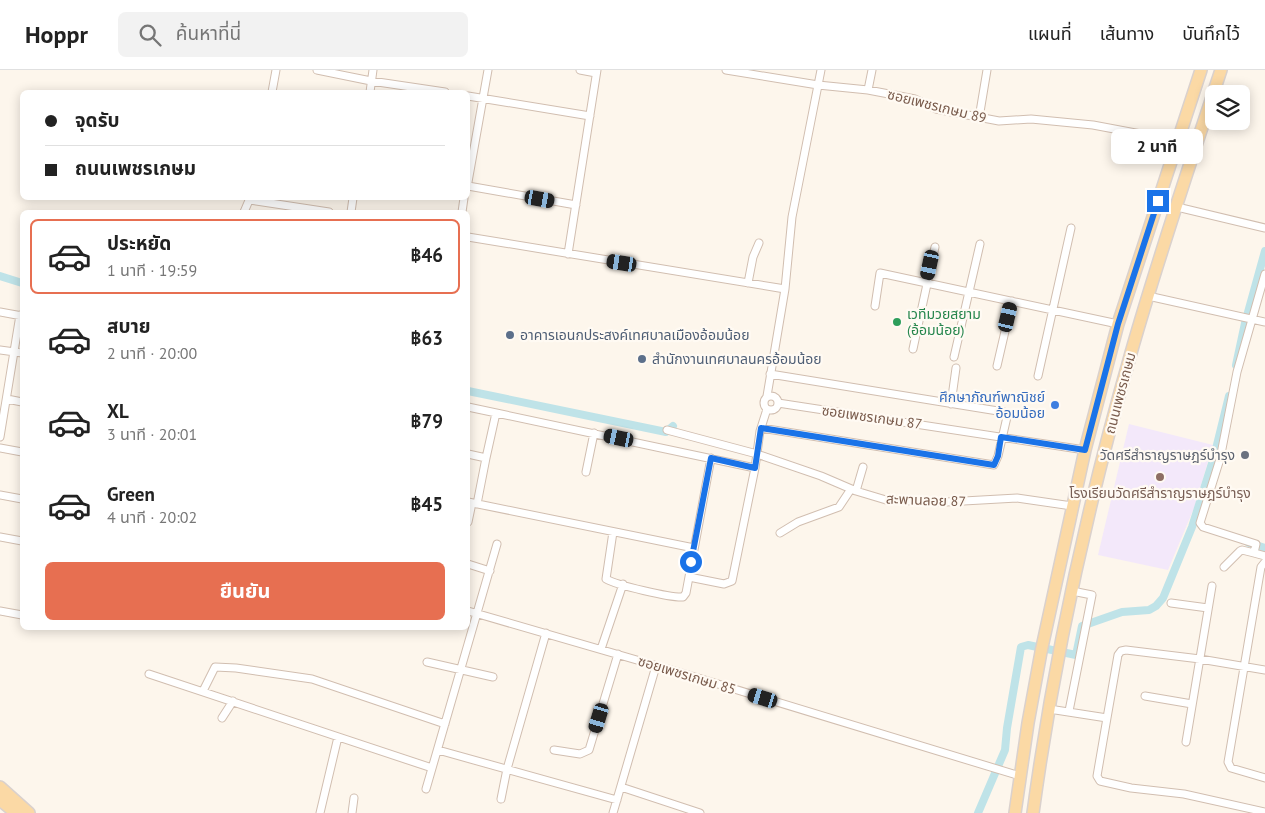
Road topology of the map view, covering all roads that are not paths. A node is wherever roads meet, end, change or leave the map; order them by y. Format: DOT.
graph roads {
  1 [pos="276,70"];
  2 [pos="317,70"];
  3 [pos="373,70"];
  4 [pos="488,70"];
  5 [pos="580,70"];
  6 [pos="726,70"];
  7 [pos="820,70"];
  8 [pos="872,70"];
  9 [pos="987,70"];
  10 [pos="1201,70"];
  11 [pos="1221,70"];
  12 [pos="597,71"];
  13 [pos="371,81"];
  14 [pos="818,85"];
  15 [pos="272,90"];
  16 [pos="370,90"];
  17 [pos="432,90"];
  18 [pos="868,90"];
  19 [pos="470,96"];
  20 [pos="483,98"];
  21 [pos="590,116"];
  22 [pos="979,118"];
  23 [pos="1178,141"];
  24 [pos="470,171"];
  25 [pos="470,186"];
  26 [pos="256,200"];
  27 [pos="576,205"];
  28 [pos="1177,207"];
  29 [pos="318,210"];
  30 [pos="1070,228"];
  31 [pos="1265,228"];
  32 [pos="470,237"];
  33 [pos="759,243"];
  34 [pos="980,244"];
  35 [pos="934,247"];
  36 [pos="568,254"];
  37 [pos="1265,274"];
  38 [pos="748,283"];
  39 [pos="927,283"];
  40 [pos="785,289"];
  41 [pos="968,292"];
  42 [pos="1148,296"];
  43 [pos="1012,301"];
  44 [pos="875,306"];
  45 [pos="1052,310"];
  46 [pos="0,312"];
  47 [pos="20,316"];
  48 [pos="1249,318"];
  49 [pos="20,321"];
  50 [pos="1265,322"];
  51 [pos="1118,324"];
  52 [pos="913,349"];
  53 [pos="0,350"];
  54 [pos="14,352"];
  55 [pos="20,353"];
  56 [pos="954,357"];
  57 [pos="997,366"];
  58 [pos="956,368"];
  59 [pos="770,374"];
  60 [pos="1104,374"];
  61 [pos="1038,376"];
  62 [pos="1124,378"];
  63 [pos="767,396"];
  64 [pos="7,399"];
  65 [pos="20,402"];
  66 [pos="778,404"];
  67 [pos="951,404"];
  68 [pos="470,407"];
  69 [pos="767,410"];
  70 [pos="496,413"];
  71 [pos="761,428"];
  72 [pos="667,430"];
  73 [pos="594,433"];
  74 [pos="0,437"];
  75 [pos="1001,437"];
  76 [pos="0,448"];
  77 [pos="1085,450"];
  78 [pos="20,452"];
  79 [pos="470,454"];
  80 [pos="757,454"];
  81 [pos="1104,454"];
  82 [pos="486,458"];
  83 [pos="711,458"];
  84 [pos="863,467"];
  85 [pos="755,468"];
  86 [pos="586,472"];
  87 [pos="1077,483"];
  88 [pos="1096,487"];
  89 [pos="853,490"];
  90 [pos="0,495"];
  91 [pos="20,499"];
  92 [pos="472,503"];
  93 [pos="1072,506"];
  94 [pos="613,532"];
  95 [pos="780,533"];
  96 [pos="0,537"];
  97 [pos="20,541"];
  98 [pos="497,544"];
  99 [pos="694,548"];
  100 [pos="1255,549"];
  101 [pos="1265,556"];
  102 [pos="1265,562"];
  103 [pos="470,565"];
  104 [pos="1224,567"];
  105 [pos="490,571"];
  106 [pos="689,578"];
  107 [pos="623,584"];
  108 [pos="1212,586"];
  109 [pos="1072,590"];
  110 [pos="1171,603"];
  111 [pos="1208,608"];
  112 [pos="0,611"];
  113 [pos="470,611"];
  114 [pos="478,613"];
  115 [pos="20,615"];
  116 [pos="546,633"];
  117 [pos="601,649"];
  118 [pos="618,654"];
  119 [pos="1200,659"];
  120 [pos="426,662"];
  121 [pos="656,666"];
  122 [pos="1243,667"];
  123 [pos="461,670"];
  124 [pos="1265,670"];
  125 [pos="149,674"];
  126 [pos="493,677"];
  127 [pos="203,691"];
  128 [pos="1145,696"];
  129 [pos="233,701"];
  130 [pos="1192,704"];
  131 [pos="1049,709"];
  132 [pos="1068,711"];
  133 [pos="222,718"];
  134 [pos="1107,718"];
  135 [pos="446,724"];
  136 [pos="338,737"];
  137 [pos="1186,742"];
  138 [pos="438,750"];
  139 [pos="554,750"];
  140 [pos="432,768"];
  141 [pos="507,769"];
  142 [pos="1020,776"];
  143 [pos="1265,778"];
  144 [pos="0,787"];
  145 [pos="621,787"];
  146 [pos="426,788"];
  147 [pos="354,798"];
  148 [pos="501,799"];
  149 [pos="0,800"];
  150 [pos="617,800"];
  151 [pos="0,809"];
  152 [pos="1265,812"];
  153 [pos="5,813"];
  154 [pos="16,813"];
  155 [pos="29,813"];
  156 [pos="320,813"];
  157 [pos="352,813"];
  158 [pos="613,813"];
  159 [pos="700,813"];
  160 [pos="1015,813"];
  161 [pos="1033,813"];
  1 -- 15 [label="street"];
  2 -- 13 [label="street"];
  3 -- 13 [label="street"];
  4 -- 20 [label="street"];
  5 -- 12 [label="street"];
  6 -- 14 [label="street, ซอยเพชรเกษม 89"];
  7 -- 14 [label="street"];
  8 -- 18 [label="street"];
  9 -- 22 [label="street"];
  10 -- 23 [label="main road, ถนนเพชรเกษม"];
  11 -- 28 [label="main road, ถนนเพชรเกษม"];
  12 -- 21 [label="street"];
  13 -- 16 [label="street"];
  13 -- 17 [label="street"];
  14 -- 18 [label="street, ซอยเพชรเกษม 89"];
  14 -- 40 [label="street"];
  18 -- 22 [label="street, ซอยเพชรเกษม 89"];
  19 -- 20 [label="street"];
  20 -- 21 [label="street"];
  20 -- 24 [label="street"];
  21 -- 27 [label="street"];
  22 -- 23 [label="street, ซอยเพชรเกษม 89"];
  23 -- 51 [label="main road, ถนนเพชรเกษม"];
  25 -- 27 [label="street"];
  26 -- 29 [label="street"];
  27 -- 36 [label="street"];
  28 -- 31 [label="street"];
  28 -- 42 [label="main road, ถนนเพชรเกษม"];
  30 -- 45 [label="street"];
  32 -- 36 [label="street"];
  33 -- 38 [label="street"];
  34 -- 41 [label="street"];
  35 -- 39 [label="street"];
  36 -- 38 [label="street"];
  37 -- 48 [label="street"];
  38 -- 40 [label="street"];
  39 -- 41 [label="street"];
  39 -- 44 [label="street"];
  39 -- 52 [label="street"];
  40 -- 59 [label="street"];
  41 -- 43 [label="street"];
  41 -- 56 [label="street"];
  42 -- 48 [label="street"];
  42 -- 62 [label="main road, ถนนเพชรเกษม"];
  43 -- 45 [label="street"];
  43 -- 57 [label="street"];
  45 -- 51 [label="street"];
  45 -- 61 [label="street"];
  46 -- 47 [label="street"];
  48 -- 50 [label="street"];
  48 -- 100 [label="street"];
  49 -- 54 [label="street"];
  51 -- 60 [label="main road, ถนนเพชรเกษม"];
  53 -- 54 [label="street"];
  54 -- 55 [label="street"];
  54 -- 64 [label="street"];
  58 -- 67 [label="street"];
  59 -- 63 [label="street"];
  59 -- 67 [label="street"];
  60 -- 62 [label="main road"];
  60 -- 77 [label="main road, ถนนเพชรเกษม"];
  62 -- 81 [label="main road, ถนนเพชรเกษม"];
  63 -- 66 [label="street"];
  63 -- 69 [label="street"];
  64 -- 65 [label="street"];
  64 -- 74 [label="street"];
  66 -- 69 [label="street"];
  66 -- 75 [label="street, ซอยเพชรเกษม 87"];
  67 -- 75 [label="street"];
  68 -- 70 [label="street"];
  69 -- 71 [label="street"];
  70 -- 73 [label="street"];
  70 -- 82 [label="street"];
  71 -- 75 [label="street"];
  71 -- 80 [label="street"];
  72 -- 80 [label="street, สะพานลอย 87"];
  73 -- 83 [label="street"];
  73 -- 86 [label="street"];
  75 -- 77 [label="street, ซอยเพชรเกษม 87"];
  76 -- 78 [label="street"];
  77 -- 81 [label="main road"];
  77 -- 87 [label="main road, ถนนเพชรเกษม"];
  79 -- 82 [label="street"];
  80 -- 85 [label="street"];
  80 -- 89 [label="street, สะพานลอย 87"];
  81 -- 88 [label="main road, ถนนเพชรเกษม"];
  82 -- 92 [label="street"];
  83 -- 85 [label="street"];
  83 -- 99 [label="street"];
  84 -- 89 [label="street"];
  85 -- 106 [label="street"];
  87 -- 88 [label="main road"];
  87 -- 93 [label="main road, ถนนเพชรเกษม"];
  88 -- 109 [label="main road, ถนนเพชรเกษม"];
  89 -- 93 [label="street, สะพานลอย 87"];
  89 -- 95 [label="street"];
  90 -- 91 [label="street"];
  92 -- 94 [label="street"];
  93 -- 142 [label="main road, ถนนเพชรเกษม"];
  94 -- 99 [label="street"];
  94 -- 107 [label="street"];
  96 -- 97 [label="street"];
  98 -- 105 [label="street"];
  99 -- 106 [label="street"];
  100 -- 101 [label="street"];
  100 -- 104 [label="street"];
  102 -- 122 [label="street"];
  103 -- 105 [label="street"];
  105 -- 114 [label="street"];
  106 -- 107 [label="street"];
  107 -- 117 [label="street"];
  108 -- 111 [label="street"];
  109 -- 131 [label="main road, ถนนเพชรเกษม"];
  109 -- 132 [label="street"];
  110 -- 111 [label="street"];
  111 -- 119 [label="street"];
  112 -- 115 [label="street"];
  113 -- 114 [label="street, ซอยเพชรเกษม 85"];
  114 -- 116 [label="street, ซอยเพชรเกษม 85"];
  114 -- 123 [label="street"];
  116 -- 117 [label="street, ซอยเพชรเกษม 85"];
  116 -- 141 [label="street"];
  117 -- 118 [label="street, ซอยเพชรเกษม 85"];
  118 -- 121 [label="street, ซอยเพชรเกษม 85"];
  118 -- 139 [label="street"];
  119 -- 122 [label="street"];
  119 -- 130 [label="street"];
  119 -- 134 [label="street"];
  120 -- 123 [label="street"];
  121 -- 142 [label="street, ซอยเพชรเกษม 85"];
  121 -- 145 [label="street"];
  122 -- 124 [label="street"];
  122 -- 143 [label="street"];
  123 -- 126 [label="street"];
  123 -- 135 [label="street"];
  125 -- 127 [label="street"];
  127 -- 129 [label="street"];
  127 -- 135 [label="street"];
  128 -- 130 [label="street"];
  129 -- 133 [label="street"];
  129 -- 136 [label="street"];
  130 -- 137 [label="street"];
  131 -- 132 [label="street"];
  131 -- 161 [label="main road, ถนนเพชรเกษม"];
  132 -- 134 [label="street"];
  134 -- 152 [label="street"];
  135 -- 138 [label="street"];
  136 -- 140 [label="street"];
  136 -- 156 [label="street"];
  138 -- 140 [label="street"];
  138 -- 141 [label="street"];
  140 -- 146 [label="street"];
  141 -- 148 [label="street"];
  141 -- 150 [label="street"];
  142 -- 160 [label="main road, ถนนเพชรเกษม"];
  144 -- 155 [label="main road"];
  145 -- 150 [label="street"];
  145 -- 159 [label="street"];
  147 -- 157 [label="street"];
  149 -- 154 [label="main road"];
  150 -- 158 [label="street"];
  151 -- 153 [label="main road"];
}
